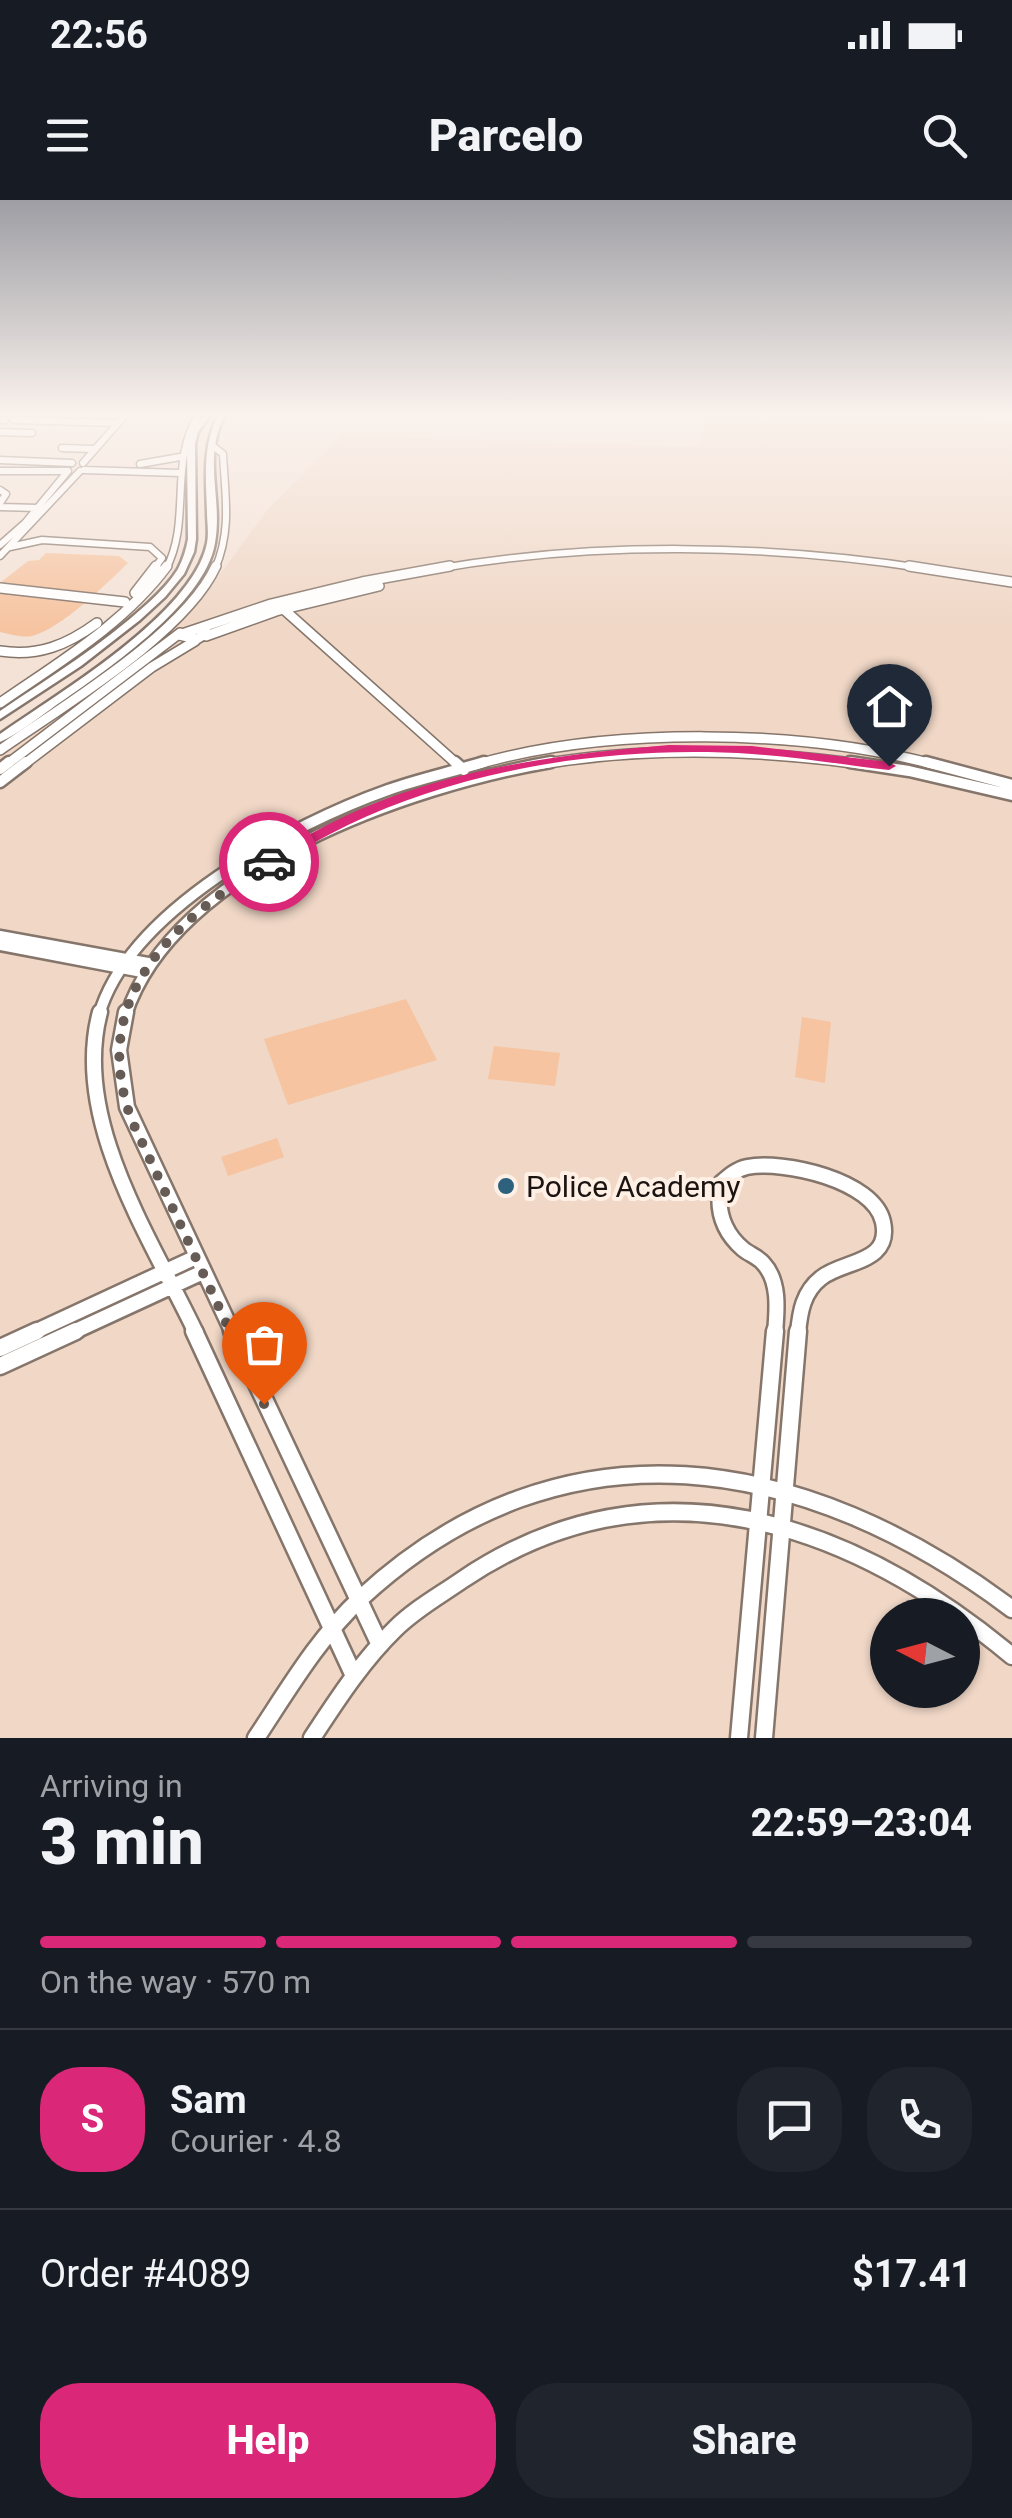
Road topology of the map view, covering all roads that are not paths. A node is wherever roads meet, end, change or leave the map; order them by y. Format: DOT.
graph roads {
  1 [pos="191,485"];
  2 [pos="55,486"];
  3 [pos="68,486"];
  4 [pos="179,486"];
  5 [pos="211,486"];
  6 [pos="225,486"];
  7 [pos="0,490"];
  8 [pos="210,495"];
  9 [pos="190,497"];
  10 [pos="0,505"];
  11 [pos="38,508"];
  12 [pos="5,546"];
  13 [pos="0,556"];
  14 [pos="1012,586"];
  15 [pos="0,588"];
  16 [pos="125,602"];
  17 [pos="276,607"];
  18 [pos="202,634"];
  19 [pos="0,650"];
  20 [pos="62,660"];
  21 [pos="74,663"];
  22 [pos="0,703"];
  23 [pos="0,716"];
  24 [pos="0,738"];
  25 [pos="624,746"];
  26 [pos="0,750"];
  27 [pos="0,770"];
  28 [pos="462,774"];
  29 [pos="0,782"];
  30 [pos="1012,785"];
  31 [pos="1012,795"];
  32 [pos="0,936"];
  33 [pos="0,945"];
  34 [pos="122,962"];
  35 [pos="145,967"];
  36 [pos="198,1266"];
  37 [pos="170,1278"];
  38 [pos="0,1348"];
  39 [pos="0,1366"];
  40 [pos="762,1487"];
  41 [pos="784,1492"];
  42 [pos="758,1523"];
  43 [pos="781,1527"];
  44 [pos="358,1600"];
  45 [pos="1012,1609"];
  46 [pos="332,1630"];
  47 [pos="380,1646"];
  48 [pos="1012,1656"];
  49 [pos="354,1676"];
  50 [pos="256,1738"];
  51 [pos="312,1738"];
  52 [pos="739,1738"];
  53 [pos="764,1738"];
  1 -- 9 [label="main road"];
  2 -- 11 [label="street"];
  3 -- 12 [label="street"];
  4 -- 20 [label="street"];
  5 -- 8 [label="main road"];
  6 -- 26 [label="street"];
  7 -- 10 [label="street"];
  8 -- 9 [label="main road"];
  8 -- 24 [label="main road"];
  9 -- 21 [label="main road"];
  10 -- 11 [label="street"];
  11 -- 12 [label="street"];
  12 -- 13 [label="street"];
  12 -- 16 [label="street"];
  14 -- 17 [label="street"];
  15 -- 16 [label="street"];
  16 -- 19 [label="street"];
  17 -- 18 [label="street"];
  17 -- 28 [label="street"];
  18 -- 27 [label="street"];
  18 -- 29 [label="street"];
  20 -- 21 [label="main road"];
  20 -- 22 [label="street"];
  21 -- 23 [label="main road"];
  25 -- 28 [label="street"];
  25 -- 30 [label="street"];
  25 -- 31 [label="street"];
  28 -- 34 [label="street"];
  28 -- 35 [label="street"];
  32 -- 34 [label="street"];
  33 -- 34 [label="street"];
  34 -- 35 [label="street"];
  34 -- 37 [label="street"];
  35 -- 36 [label="street"];
  36 -- 37 [label="street"];
  36 -- 44 [label="street"];
  37 -- 38 [label="street"];
  37 -- 39 [label="street"];
  37 -- 46 [label="street"];
  40 -- 41 [label="street"];
  40 -- 41 [label="street"];
  40 -- 42 [label="street"];
  40 -- 44 [label="street"];
  41 -- 43 [label="street"];
  41 -- 45 [label="street"];
  42 -- 43 [label="street"];
  42 -- 47 [label="street"];
  42 -- 52 [label="street"];
  43 -- 48 [label="street"];
  43 -- 53 [label="street"];
  44 -- 46 [label="street"];
  44 -- 47 [label="street"];
  46 -- 49 [label="street"];
  46 -- 50 [label="street"];
  47 -- 49 [label="street"];
  49 -- 51 [label="street"];
}
